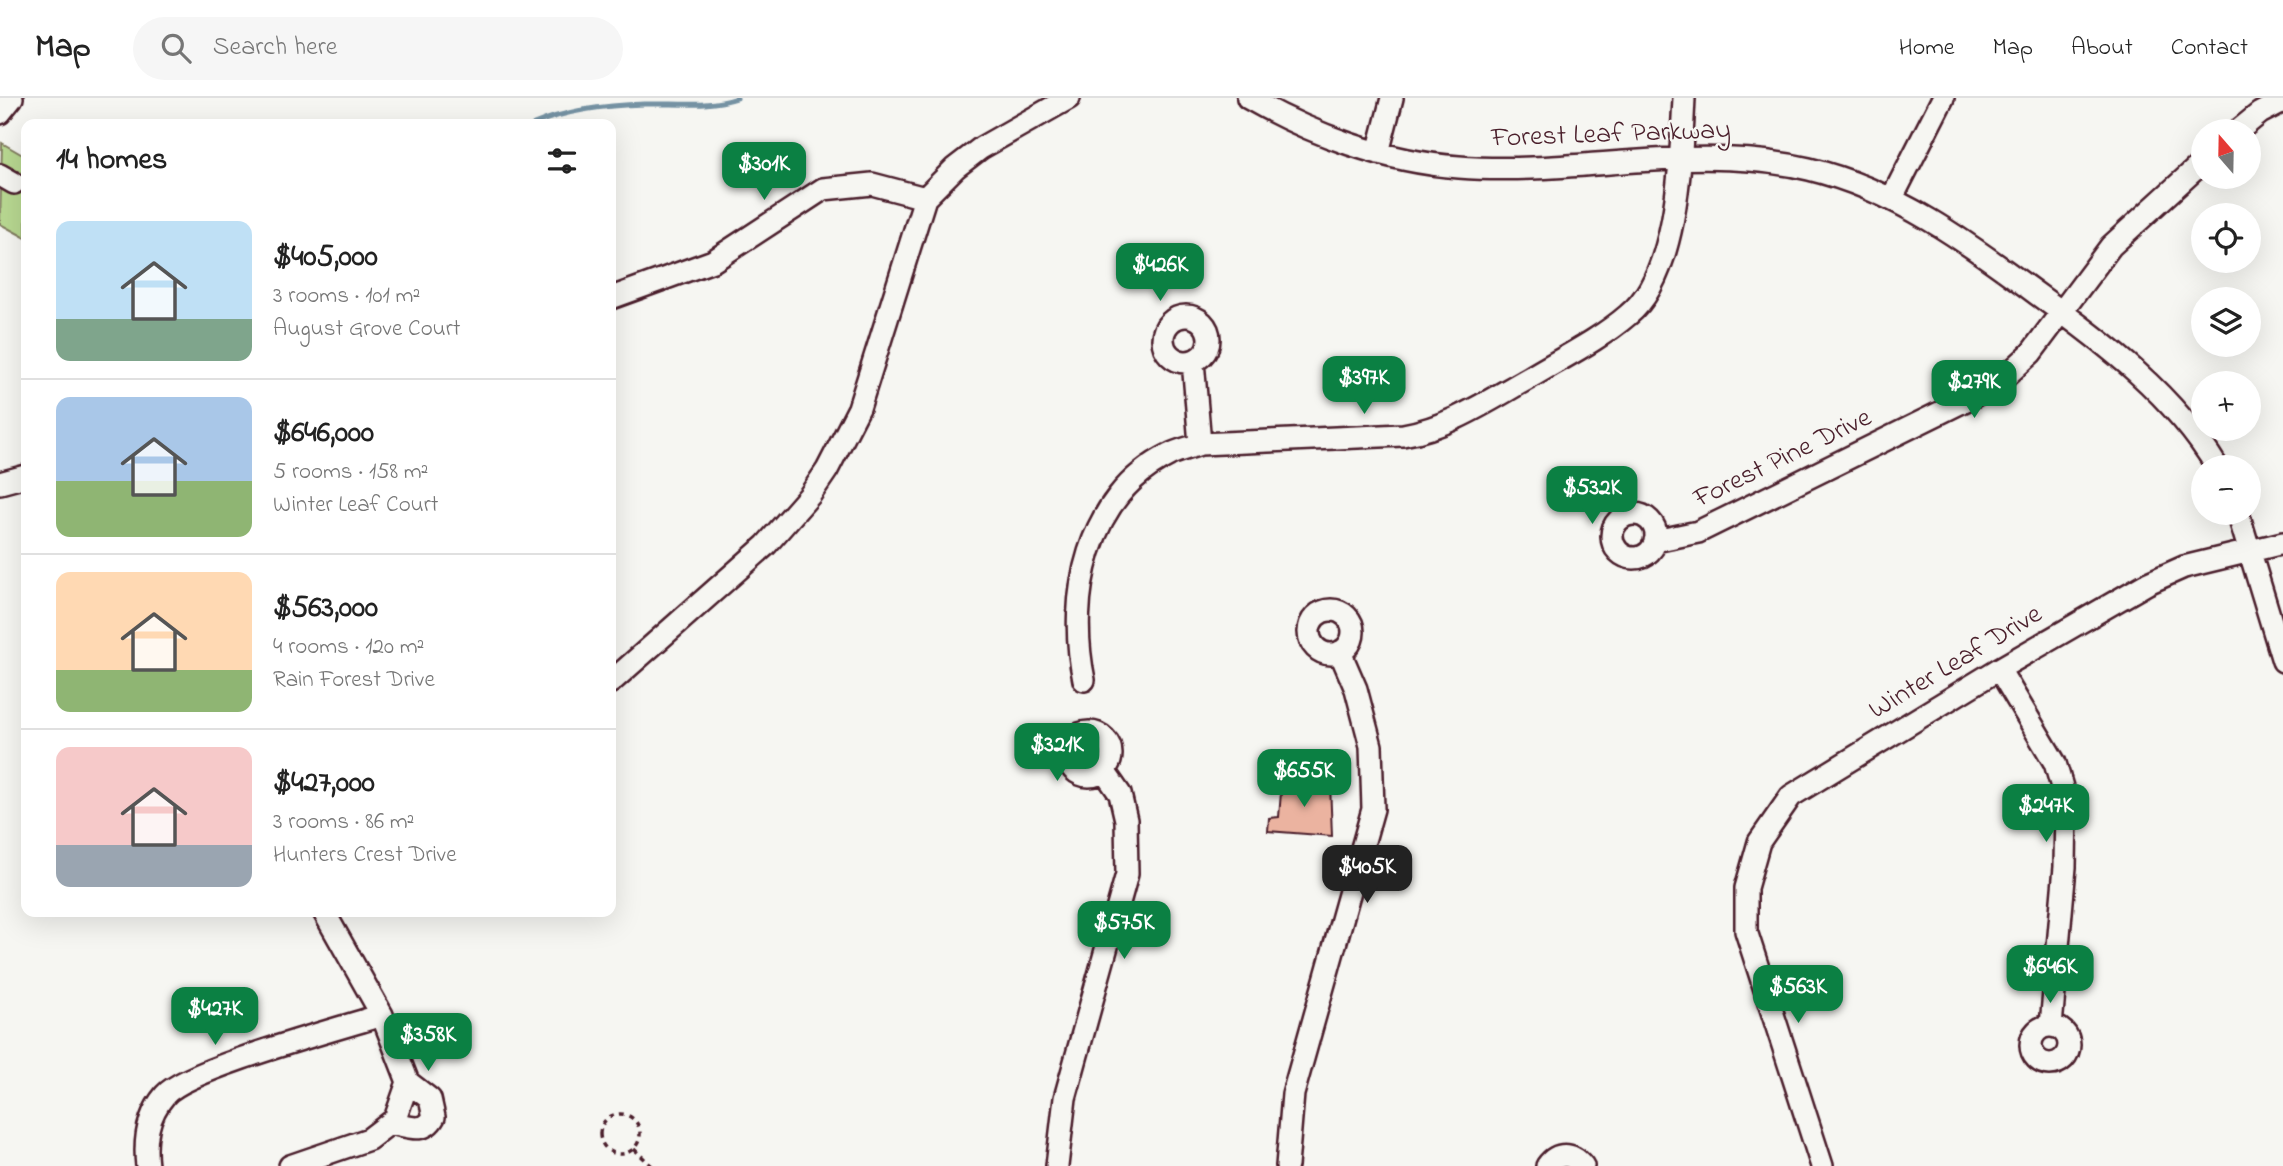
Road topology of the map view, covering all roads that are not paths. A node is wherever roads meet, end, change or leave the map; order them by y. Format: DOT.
graph roads {
  1 [pos="12,98"];
  2 [pos="1069,98"];
  3 [pos="1248,98"];
  4 [pos="1392,98"];
  5 [pos="1684,98"];
  6 [pos="1943,98"];
  7 [pos="2283,102"];
  8 [pos="0,113"];
  9 [pos="2253,119"];
  10 [pos="1378,153"];
  11 [pos="1681,157"];
  12 [pos="2191,173"];
  13 [pos="925,198"];
  14 [pos="1892,198"];
  15 [pos="616,296"];
  16 [pos="2062,312"];
  17 [pos="1193,361"];
  18 [pos="1200,444"];
  19 [pos="2209,455"];
  20 [pos="21,477"];
  21 [pos="0,483"];
  22 [pos="2242,525"];
  23 [pos="1656,541"];
  24 [pos="2283,543"];
  25 [pos="2251,550"];
  26 [pos="1340,652"];
  27 [pos="2283,661"];
  28 [pos="1999,669"];
  29 [pos="616,678"];
  30 [pos="1084,680"];
  31 [pos="1104,771"];
  32 [pos="327,917"];
  33 [pos="382,1015"];
  34 [pos="2051,1026"];
  35 [pos="408,1082"];
  36 [pos="390,1123"];
  37 [pos="147,1166"];
  38 [pos="290,1166"];
  39 [pos="1057,1166"];
  40 [pos="1287,1166"];
  41 [pos="1546,1166"];
  42 [pos="1583,1166"];
  43 [pos="1822,1166"];
  1 -- 8 [label="street"];
  2 -- 13 [label="street"];
  3 -- 10 [label="street, Forest Leaf Parkway"];
  4 -- 10 [label="street"];
  5 -- 11 [label="street"];
  6 -- 14 [label="street"];
  7 -- 9 [label="street"];
  10 -- 11 [label="street, Forest Leaf Parkway"];
  11 -- 14 [label="street, Forest Leaf Parkway"];
  11 -- 18 [label="street"];
  12 -- 16 [label="street, Forest Pine Drive"];
  13 -- 15 [label="street"];
  13 -- 29 [label="street"];
  14 -- 16 [label="street, Forest Leaf Parkway"];
  16 -- 19 [label="street, Forest Leaf Parkway"];
  16 -- 23 [label="street, Forest Pine Drive"];
  17 -- 18 [label="street"];
  18 -- 30 [label="street"];
  20 -- 21 [label="street"];
  22 -- 25 [label="street"];
  24 -- 25 [label="street, Winter Leaf Drive"];
  25 -- 27 [label="street"];
  25 -- 28 [label="street, Winter Leaf Drive"];
  26 -- 40 [label="street"];
  28 -- 34 [label="street"];
  28 -- 43 [label="street, Winter Leaf Drive"];
  31 -- 39 [label="street"];
  32 -- 33 [label="street"];
  33 -- 35 [label="street"];
  33 -- 37 [label="street"];
  35 -- 36 [label="street"];
  35 -- 36 [label="street"];
  36 -- 38 [label="street"];
  41 -- 42 [label="street"];
}
